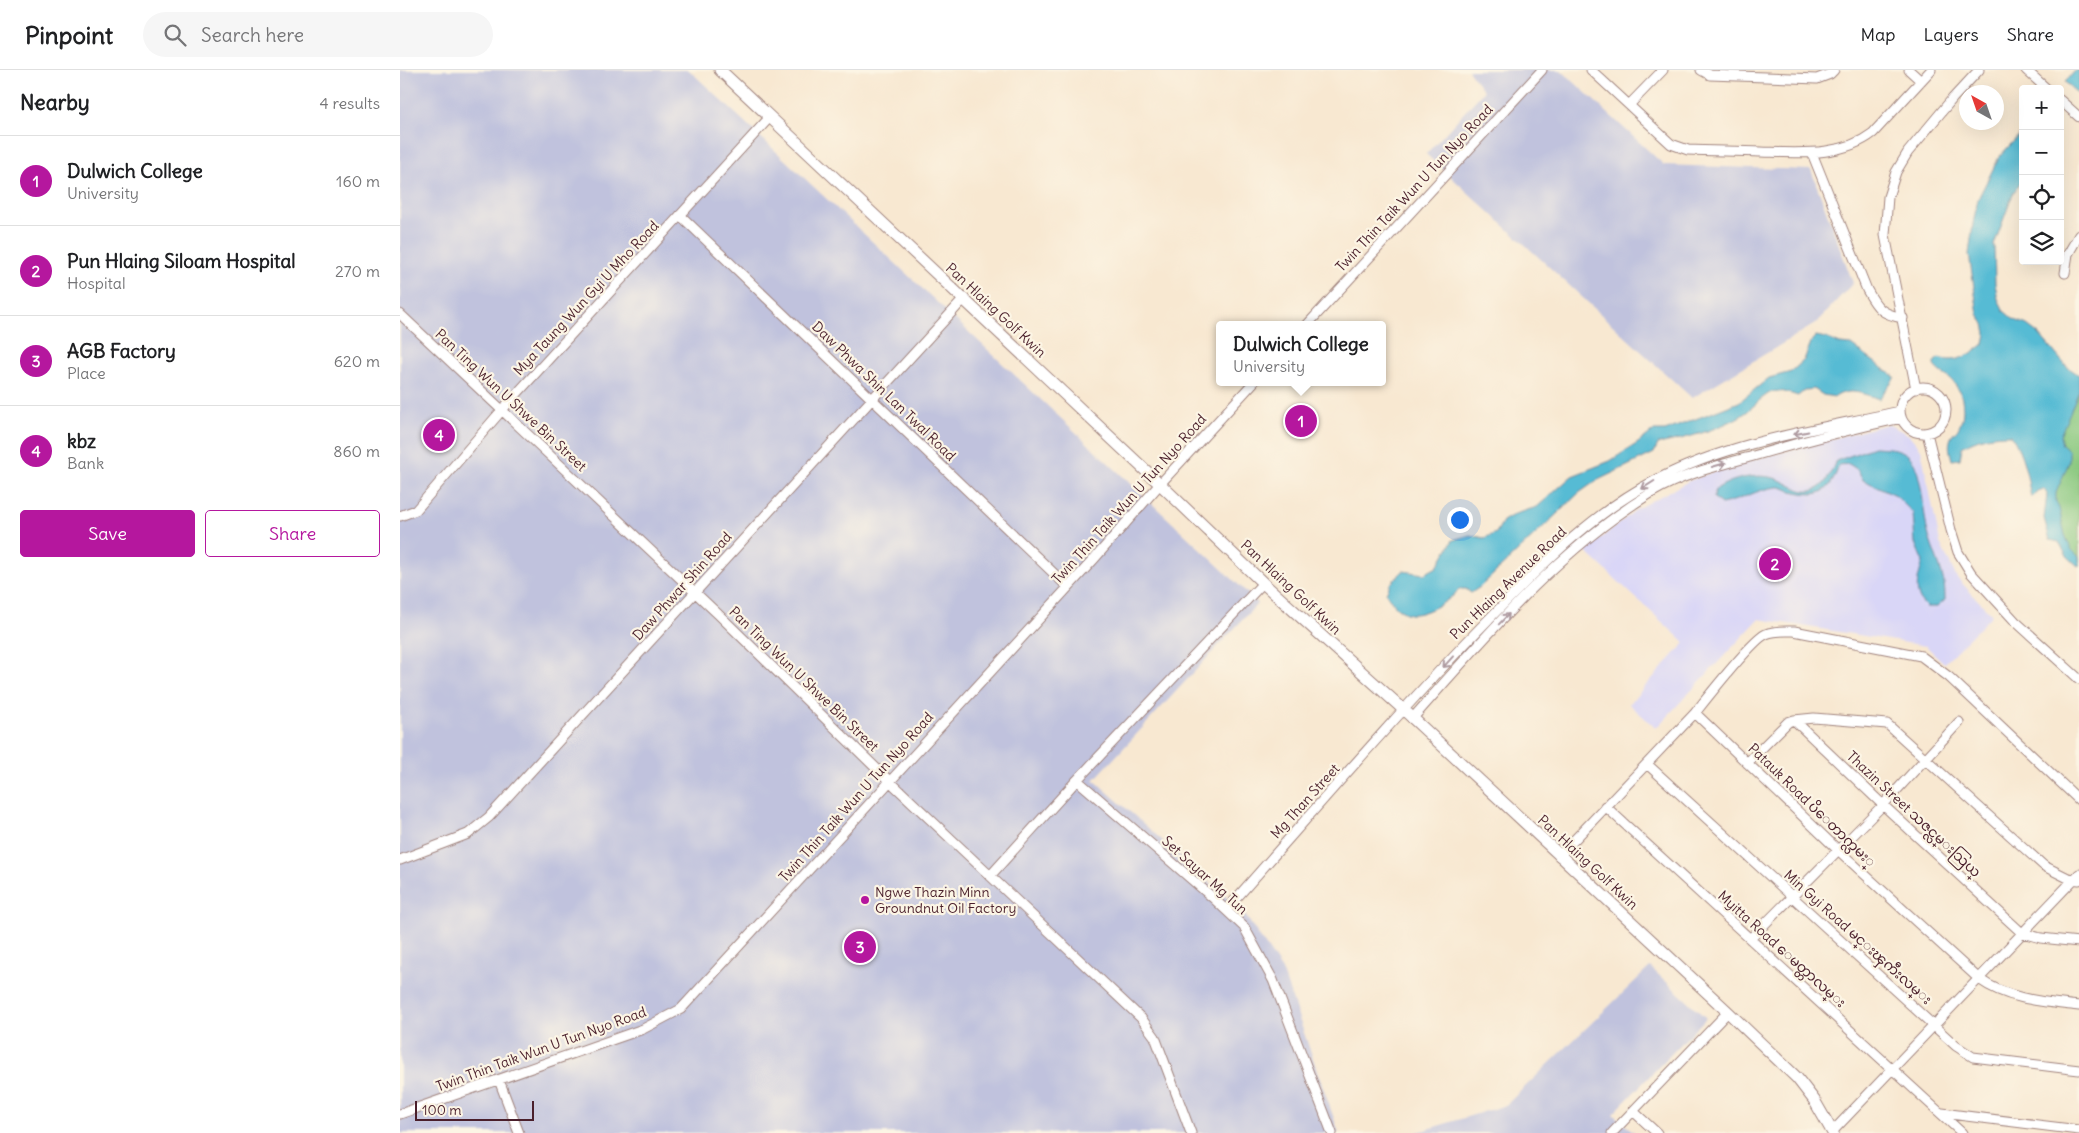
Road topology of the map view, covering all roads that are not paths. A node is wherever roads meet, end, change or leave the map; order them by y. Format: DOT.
graph roads {
  1 [pos="720,70"];
  2 [pos="1542,70"];
  3 [pos="1591,70"];
  4 [pos="1663,70"];
  5 [pos="1701,70"];
  6 [pos="1834,70"];
  7 [pos="1909,70"];
  8 [pos="1931,70"];
  9 [pos="1979,70"];
  10 [pos="2026,70"];
  11 [pos="1749,73"];
  12 [pos="1921,81"];
  13 [pos="2043,85"];
  14 [pos="2064,104"];
  15 [pos="1629,105"];
  16 [pos="770,117"];
  17 [pos="2079,117"];
  18 [pos="1812,153"];
  19 [pos="680,215"];
  20 [pos="2079,235"];
  21 [pos="2065,273"];
  22 [pos="963,300"];
  23 [pos="400,314"];
  24 [pos="1903,318"];
  25 [pos="1311,321"];
  26 [pos="1250,386"];
  27 [pos="1916,388"];
  28 [pos="873,400"];
  29 [pos="502,410"];
  30 [pos="1900,414"];
  31 [pos="1927,433"];
  32 [pos="1160,484"];
  33 [pos="400,516"];
  34 [pos="1263,583"];
  35 [pos="1068,587"];
  36 [pos="694,592"];
  37 [pos="2079,679"];
  38 [pos="1695,713"];
  39 [pos="1408,714"];
  40 [pos="1794,720"];
  41 [pos="1959,722"];
  42 [pos="1926,759"];
  43 [pos="1748,763"];
  44 [pos="1647,764"];
  45 [pos="1077,780"];
  46 [pos="890,782"];
  47 [pos="2079,800"];
  48 [pos="1883,805"];
  49 [pos="1605,806"];
  50 [pos="1838,850"];
  51 [pos="1559,856"];
  52 [pos="400,860"];
  53 [pos="990,876"];
  54 [pos="2078,878"];
  55 [pos="1794,897"];
  56 [pos="1226,910"];
  57 [pos="2022,933"];
  58 [pos="1750,939"];
  59 [pos="2079,942"];
  60 [pos="1979,979"];
  61 [pos="2079,1006"];
  62 [pos="1728,1012"];
  63 [pos="1934,1026"];
  64 [pos="1893,1069"];
  65 [pos="2079,1070"];
  66 [pos="499,1080"];
  67 [pos="1633,1111"];
  68 [pos="1941,1112"];
  69 [pos="400,1114"];
  70 [pos="2079,1130"];
  71 [pos="1833,1132"];
  72 [pos="520,1133"];
  73 [pos="1191,1133"];
  74 [pos="1332,1133"];
  75 [pos="1612,1133"];
  76 [pos="1657,1133"];
  77 [pos="1962,1133"];
  1 -- 16 [label="street, Pan Hlaing Golf Kwin"];
  2 -- 25 [label="street, Twin Thin Taik Wun U Tun Nyo Road"];
  3 -- 15 [label="street"];
  4 -- 15 [label="street"];
  5 -- 11 [label="street"];
  6 -- 11 [label="street"];
  7 -- 12 [label="street"];
  8 -- 12 [label="street"];
  9 -- 24 [label="street"];
  10 -- 13 [label="street"];
  12 -- 18 [label="street"];
  14 -- 17 [label="street"];
  15 -- 18 [label="street"];
  16 -- 19 [label="street, Mya Taung Wun Gyi U Mho Road"];
  16 -- 22 [label="street, Pan Hlaing Golf Kwin"];
  18 -- 24 [label="street"];
  19 -- 28 [label="street, Daw Phwa Shin Lan Twal Road"];
  19 -- 29 [label="street, Mya Taung Wun Gyi U Mho Road"];
  20 -- 21 [label="street"];
  22 -- 28 [label="street, Daw Phwar Shin Road"];
  22 -- 32 [label="street, Pan Hlaing Golf Kwin"];
  23 -- 29 [label="street, Pan Ting Wun U Shwe Bin Street"];
  24 -- 27 [label="street"];
  26 -- 32 [label="street, Twin Thin Taik Wun U Tun Nyo Road"];
  27 -- 30 [label="street"];
  27 -- 31 [label="street"];
  28 -- 35 [label="street, Daw Phwa Shin Lan Twal Road"];
  28 -- 36 [label="street, Daw Phwar Shin Road"];
  29 -- 33 [label="street, Mya Taung Wun Gyi U Mho Road"];
  29 -- 36 [label="street, Pan Ting Wun U Shwe Bin Street"];
  30 -- 31 [label="street"];
  30 -- 39 [label="street, Pun Hlaing Avenue Road"];
  31 -- 37 [label="street"];
  32 -- 34 [label="street, Pan Hlaing Golf Kwin"];
  32 -- 35 [label="street, Twin Thin Taik Wun U Tun Nyo Road"];
  34 -- 39 [label="street, Pan Hlaing Golf Kwin"];
  34 -- 45 [label="street"];
  35 -- 46 [label="street, Twin Thin Taik Wun U Tun Nyo Road"];
  36 -- 46 [label="street, Pan Ting Wun U Shwe Bin Street"];
  36 -- 52 [label="street, Daw Phwar Shin Road"];
  38 -- 43 [label="street, Patauk Road ပိေတာက္လမး္"];
  38 -- 44 [label="street"];
  38 -- 47 [label="street"];
  39 -- 51 [label="street, Pan Hlaing Golf Kwin"];
  39 -- 56 [label="street, Mg Than Street"];
  40 -- 42 [label="street"];
  40 -- 43 [label="street"];
  40 -- 48 [label="street, Thazin Street သဇင္လမ္းသြယ္"];
  41 -- 42 [label="street"];
  42 -- 48 [label="street"];
  42 -- 54 [label="street"];
  43 -- 50 [label="street, Patauk Road ပိေတာက္လမး္"];
  44 -- 49 [label="street"];
  44 -- 55 [label="street, Min Gyi Road မင္းၾကီးလမ္း"];
  45 -- 53 [label="street"];
  45 -- 56 [label="street, Set Sayar Mg Tun"];
  46 -- 53 [label="street, Pan Ting Wun U Shwe Bin Street"];
  46 -- 66 [label="street, Twin Thin Taik Wun U Tun Nyo Road"];
  48 -- 50 [label="street"];
  48 -- 57 [label="street, Thazin Street သဇင္လမ္းသြယ္"];
  49 -- 51 [label="street"];
  49 -- 58 [label="street, Myitta Road ေမတ္တာလမ္း"];
  50 -- 55 [label="street"];
  50 -- 60 [label="street, Patauk Road ပိေတာက္လမး္"];
  51 -- 62 [label="street, Pan Hlaing Golf Kwin"];
  53 -- 73 [label="street, Pan Ting Wun U Shwe Bin Street"];
  54 -- 57 [label="street"];
  55 -- 58 [label="street"];
  55 -- 63 [label="street, Min Gyi Road မင္းၾကီးလမ္း"];
  56 -- 74 [label="street, Set Sayar Mg Tun"];
  57 -- 59 [label="street, Thazin Street သဇင္လမ္းသြယ္"];
  57 -- 60 [label="street"];
  58 -- 64 [label="street, Myitta Road ေမတ္တာလမ္း"];
  60 -- 61 [label="street, Patauk Road ပိေတာက္လမး္"];
  60 -- 63 [label="street"];
  62 -- 67 [label="street"];
  62 -- 71 [label="street, Pan Hlaing Golf Kwin"];
  63 -- 64 [label="street"];
  63 -- 65 [label="street, Min Gyi Road မင္းၾကီးလမ္း"];
  64 -- 68 [label="street, Myitta Road ေမတ္တာလမ္း"];
  64 -- 71 [label="street"];
  66 -- 69 [label="street, Twin Thin Taik Wun U Tun Nyo Road"];
  66 -- 72 [label="street"];
  67 -- 75 [label="street"];
  67 -- 76 [label="street"];
  68 -- 70 [label="street"];
  68 -- 77 [label="street, Myitta Road ေမတ္တာလမ္း"];
}
